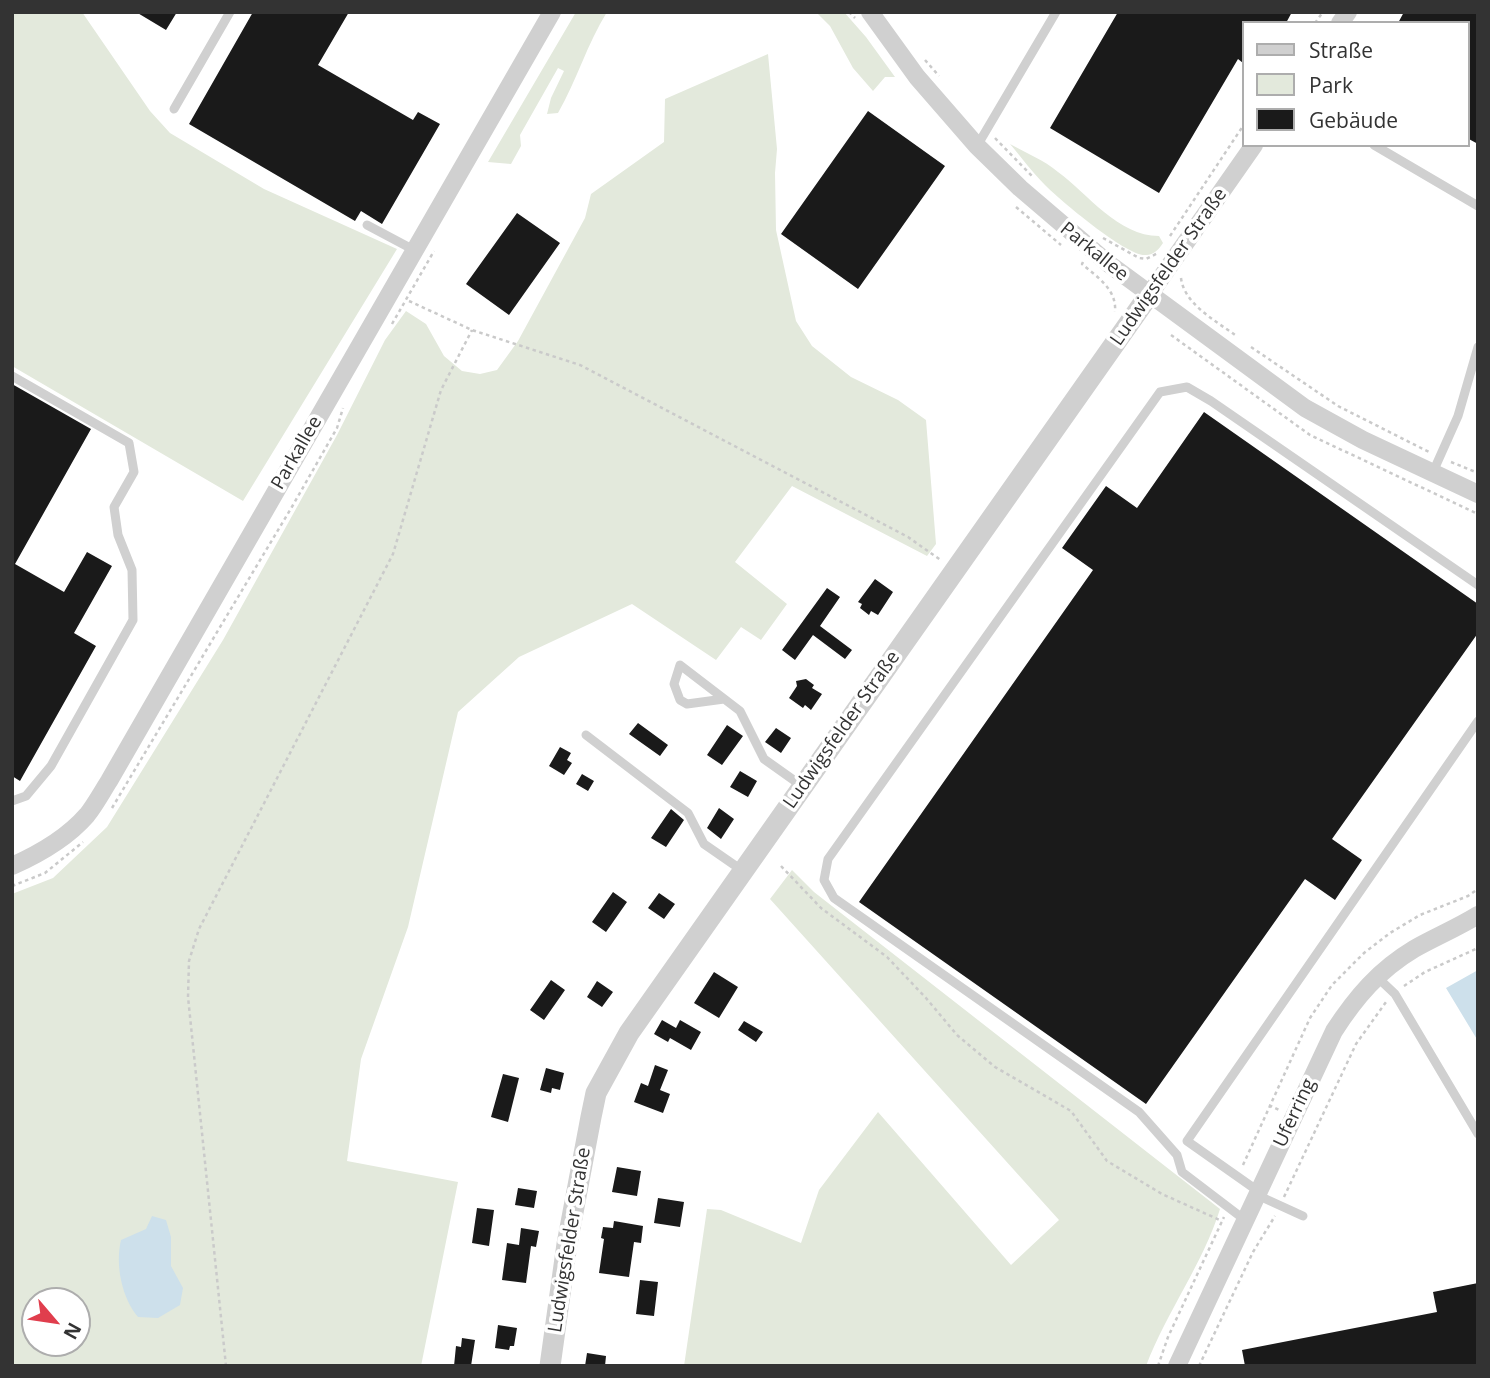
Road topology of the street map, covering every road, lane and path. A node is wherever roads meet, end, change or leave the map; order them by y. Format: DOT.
graph roads {
  1 [pos="230,12"];
  2 [pos="552,12"];
  3 [pos="870,12"];
  4 [pos="1056,12"];
  5 [pos="174,109"];
  6 [pos="1242,127"];
  7 [pos="977,146"];
  8 [pos="1253,147"];
  9 [pos="1377,147"];
  10 [pos="1478,206"];
  11 [pos="367,225"];
  12 [pos="1168,240"];
  13 [pos="1100,242"];
  14 [pos="1165,247"];
  15 [pos="414,250"];
  16 [pos="1086,259"];
  17 [pos="1183,271"];
  18 [pos="392,289"];
  19 [pos="1149,295"];
  20 [pos="1114,316"];
  21 [pos="472,330"];
  22 [pos="1235,335"];
  23 [pos="1244,342"];
  24 [pos="1478,347"];
  25 [pos="12,376"];
  26 [pos="1437,465"];
  27 [pos="1478,474"];
  28 [pos="1478,494"];
  29 [pos="955,569"];
  30 [pos="1478,585"];
  31 [pos="724,699"];
  32 [pos="1478,721"];
  33 [pos="586,735"];
  34 [pos="802,786"];
  35 [pos="12,801"];
  36 [pos="12,866"];
  37 [pos="781,866"];
  38 [pos="743,871"];
  39 [pos="1478,915"];
  40 [pos="1478,948"];
  41 [pos="1376,976"];
  42 [pos="1395,994"];
  43 [pos="1269,1105"];
  44 [pos="1281,1111"];
  45 [pos="1478,1134"];
  46 [pos="1187,1141"];
  47 [pos="1177,1155"];
  48 [pos="1257,1193"];
  49 [pos="1280,1206"];
  50 [pos="1303,1216"];
  51 [pos="1245,1220"];
  52 [pos="1223,1221"];
  53 [pos="226,1366"];
  54 [pos="550,1366"];
  55 [pos="1177,1366"];
  56 [pos="1199,1366"];
  1 -- 5 [label="lane"];
  2 -- 15 [label="street, Parkallee"];
  3 -- 7 [label="street, Parkallee"];
  4 -- 7 [label="lane"];
  6 -- 12 [label="path"];
  7 -- 19 [label="street, Parkallee"];
  8 -- 19 [label="street, Ludwigsfelder Straße"];
  9 -- 10 [label="lane"];
  11 -- 15 [label="lane"];
  13 -- 14 [label="path"];
  15 -- 18 [label="street, Parkallee"];
  16 -- 20 [label="path"];
  17 -- 22 [label="path"];
  18 -- 21 [label="path"];
  18 -- 36 [label="street, Parkallee"];
  19 -- 26 [label="street, Parkallee"];
  19 -- 29 [label="street, Ludwigsfelder Straße"];
  21 -- 29 [label="path"];
  21 -- 53 [label="path"];
  23 -- 26 [label="path"];
  24 -- 26 [label="lane"];
  25 -- 35 [label="lane"];
  26 -- 27 [label="path"];
  26 -- 28 [label="street, Parkallee"];
  29 -- 34 [label="street, Ludwigsfelder Straße"];
  30 -- 47 [label="lane"];
  31 -- 31 [label="lane"];
  31 -- 34 [label="lane"];
  32 -- 46 [label="lane"];
  33 -- 38 [label="lane"];
  34 -- 38 [label="street, Ludwigsfelder Straße"];
  37 -- 52 [label="path"];
  38 -- 54 [label="street, Ludwigsfelder Straße"];
  39 -- 41 [label="street, Uferring"];
  40 -- 42 [label="path"];
  41 -- 42 [label="lane"];
  41 -- 48 [label="street, Uferring"];
  42 -- 45 [label="lane"];
  42 -- 49 [label="path"];
  43 -- 44 [label="path"];
  46 -- 47 [label="lane"];
  46 -- 48 [label="lane"];
  47 -- 51 [label="lane"];
  48 -- 49 [label="lane"];
  48 -- 51 [label="street, Uferring"];
  49 -- 50 [label="lane"];
  49 -- 56 [label="path"];
  51 -- 55 [label="street, Uferring"];
}
